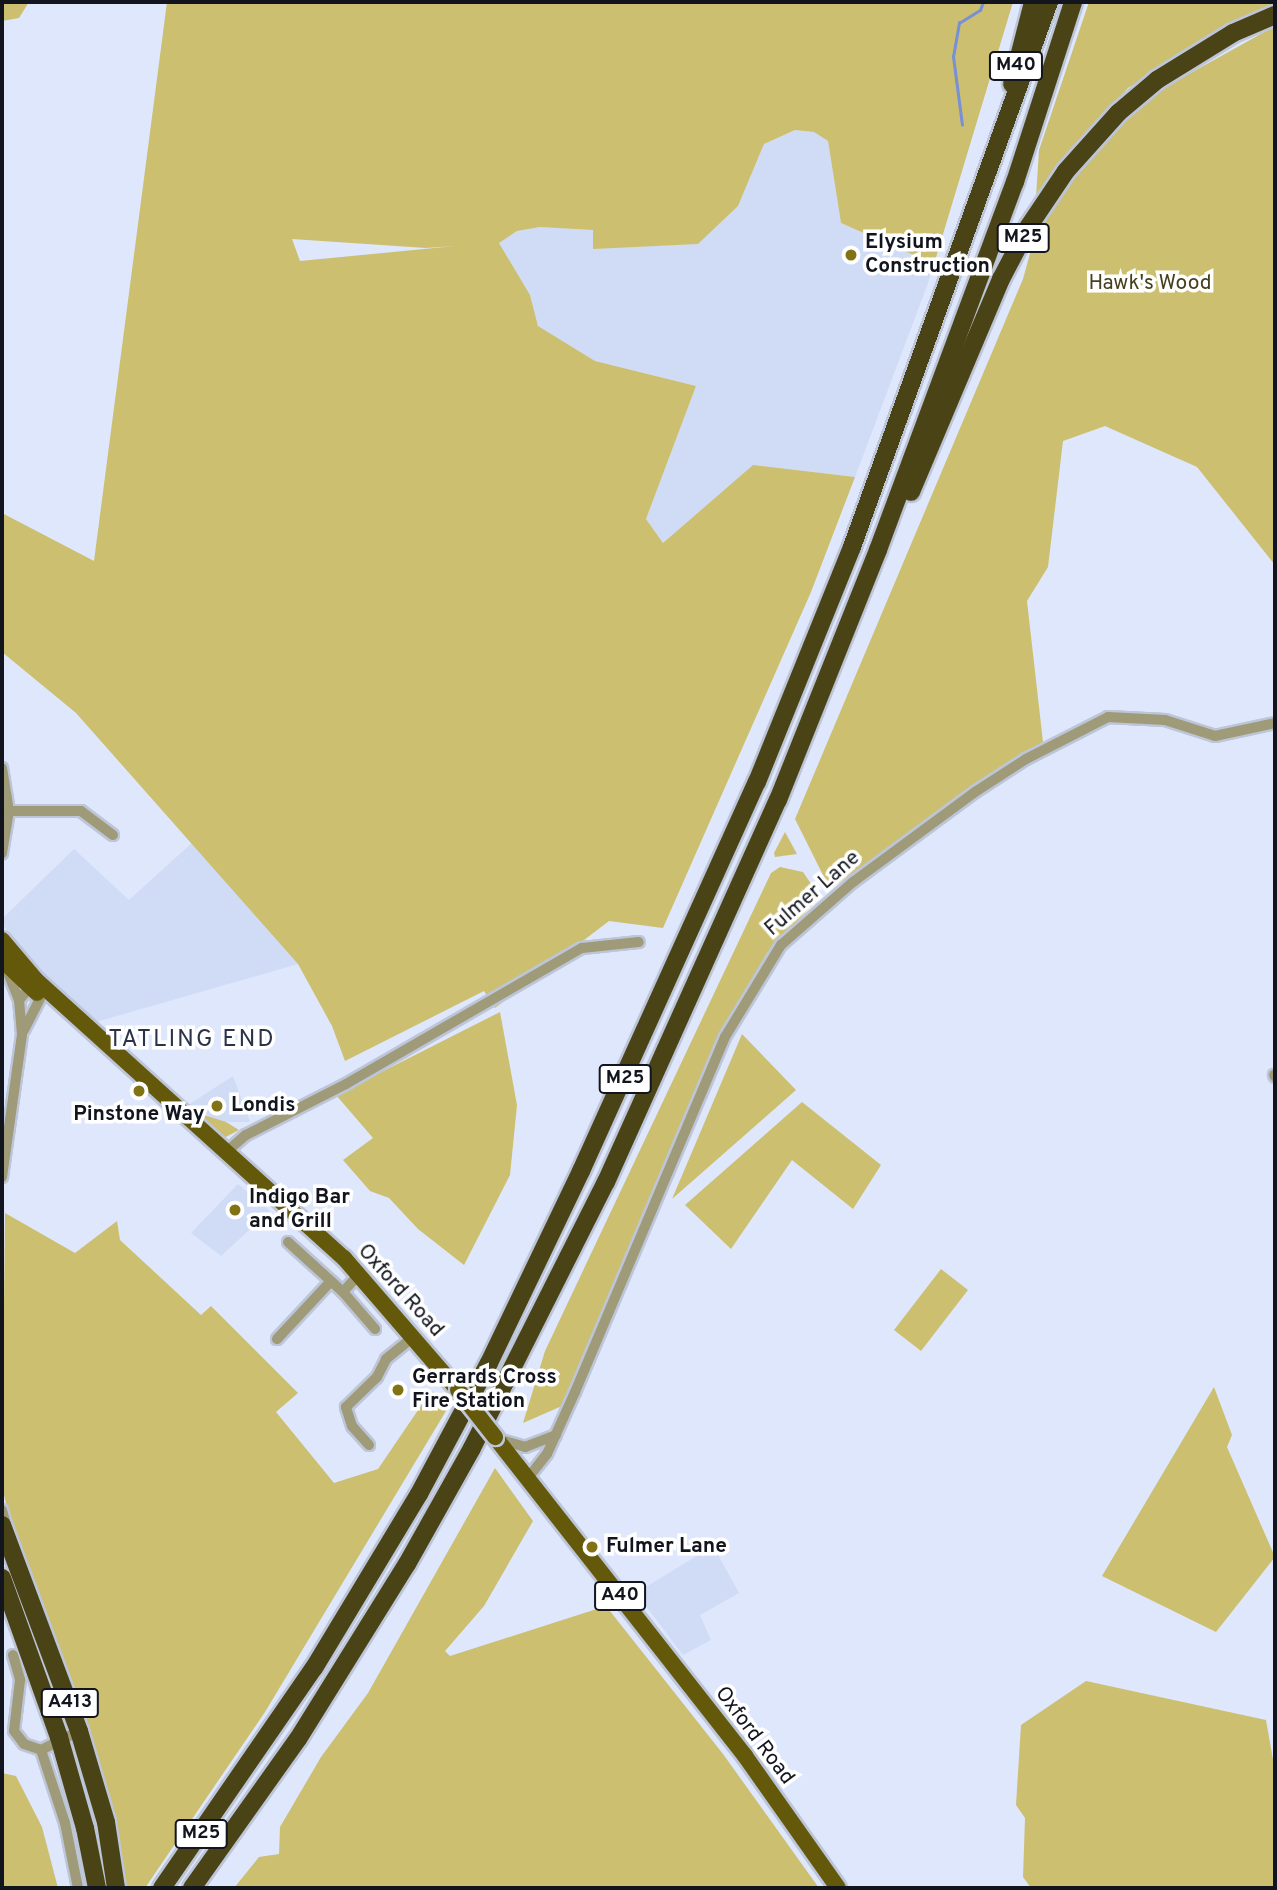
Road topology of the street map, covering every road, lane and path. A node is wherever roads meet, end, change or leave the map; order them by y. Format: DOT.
graph roads {
  1 [pos="1033,2"];
  2 [pos="1049,2"];
  3 [pos="1073,2"];
  4 [pos="1275,15"];
  5 [pos="1002,132"];
  6 [pos="878,550"];
  7 [pos="1275,723"];
  8 [pos="2,768"];
  9 [pos="9,811"];
  10 [pos="113,835"];
  11 [pos="2,853"];
  12 [pos="2,940"];
  13 [pos="639,942"];
  14 [pos="2,961"];
  15 [pos="38,988"];
  16 [pos="19,1000"];
  17 [pos="22,1034"];
  18 [pos="225,1153"];
  19 [pos="2,1177"];
  20 [pos="288,1242"];
  21 [pos="359,1274"];
  22 [pos="331,1281"];
  23 [pos="343,1292"];
  24 [pos="375,1329"];
  25 [pos="414,1336"];
  26 [pos="277,1339"];
  27 [pos="556,1435"];
  28 [pos="495,1437"];
  29 [pos="369,1444"];
  30 [pos="528,1478"];
  31 [pos="2,1510"];
  32 [pos="2,1525"];
  33 [pos="12,1547"];
  34 [pos="2,1578"];
  35 [pos="13,1655"];
  36 [pos="79,1731"];
  37 [pos="59,1737"];
  38 [pos="41,1750"];
  39 [pos="78,1888"];
  40 [pos="97,1888"];
  41 [pos="116,1888"];
  42 [pos="162,1888"];
  43 [pos="192,1888"];
  44 [pos="838,1888"];
  1 -- 5 [label="highway, M40"];
  2 -- 5 [label="highway, M25"];
  3 -- 6 [label="highway, M25"];
  4 -- 6 [label="highway, M25"];
  5 -- 42 [label="highway, M25"];
  6 -- 43 [label="highway, M25"];
  7 -- 27 [label="street, Fulmer Lane"];
  8 -- 9 [label="street"];
  9 -- 10 [label="street"];
  9 -- 11 [label="street"];
  12 -- 15 [label="main road, Oxford Road / A40"];
  13 -- 18 [label="street"];
  14 -- 15 [label="main road, A40"];
  14 -- 16 [label="street"];
  15 -- 16 [label="street"];
  15 -- 17 [label="street"];
  15 -- 18 [label="main road, Oxford Road / A40"];
  16 -- 17 [label="street"];
  17 -- 19 [label="street"];
  18 -- 21 [label="main road, Oxford Road / A40"];
  20 -- 22 [label="street"];
  21 -- 23 [label="street"];
  21 -- 25 [label="main road, Oxford Road / A40"];
  22 -- 23 [label="street"];
  22 -- 26 [label="street"];
  23 -- 24 [label="street"];
  25 -- 28 [label="main road, Oxford Road / A40, bridge"];
  25 -- 29 [label="street"];
  27 -- 28 [label="street"];
  27 -- 30 [label="street, Fulmer Lane"];
  28 -- 30 [label="main road, Oxford Road / A40"];
  30 -- 44 [label="main road, Oxford Road / A40"];
  31 -- 33 [label="street"];
  32 -- 33 [label="highway, A413"];
  33 -- 36 [label="highway, A413"];
  34 -- 37 [label="highway, A413"];
  35 -- 38 [label="street"];
  36 -- 37 [label="street"];
  36 -- 41 [label="highway, A413"];
  37 -- 38 [label="street"];
  37 -- 40 [label="highway, A413"];
  38 -- 39 [label="street"];
}
